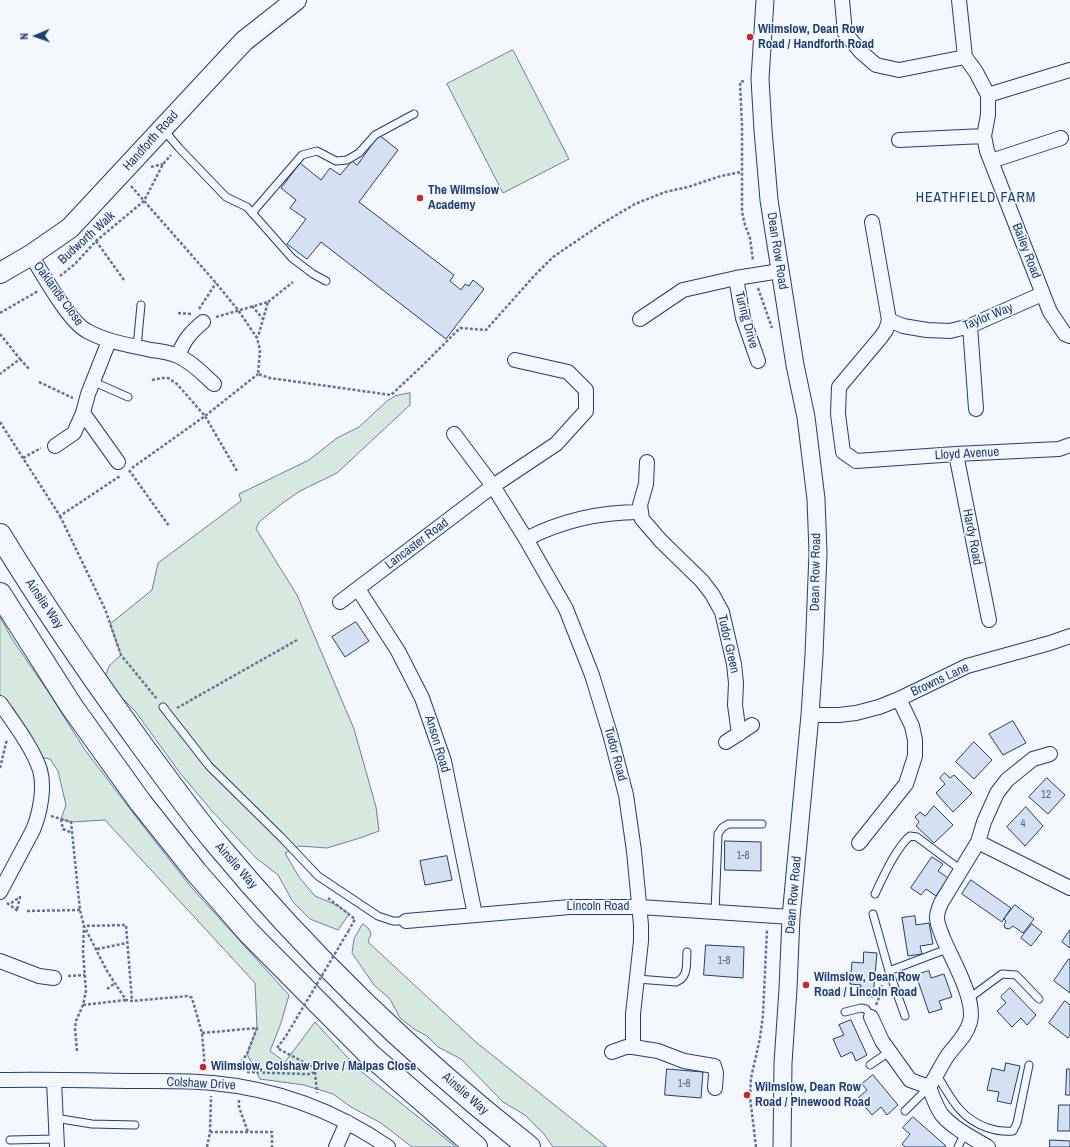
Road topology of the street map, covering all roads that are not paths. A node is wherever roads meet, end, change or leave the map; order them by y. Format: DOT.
graph roads {
  1 [pos="296,0"];
  2 [pos="764,0"];
  3 [pos="842,0"];
  4 [pos="959,0"];
  5 [pos="965,57"];
  6 [pos="1070,70"];
  7 [pos="988,95"];
  8 [pos="414,114"];
  9 [pos="163,129"];
  10 [pos="984,136"];
  11 [pos="1062,138"];
  12 [pos="899,140"];
  13 [pos="991,161"];
  14 [pos="252,213"];
  15 [pos="872,222"];
  16 [pos="31,255"];
  17 [pos="780,271"];
  18 [pos="0,273"];
  19 [pos="736,278"];
  20 [pos="326,281"];
  21 [pos="1042,294"];
  22 [pos="141,305"];
  23 [pos="199,318"];
  24 [pos="640,319"];
  25 [pos="889,320"];
  26 [pos="970,326"];
  27 [pos="1070,336"];
  28 [pos="109,341"];
  29 [pos="137,347"];
  30 [pos="178,356"];
  31 [pos="515,360"];
  32 [pos="758,361"];
  33 [pos="94,382"];
  34 [pos="214,384"];
  35 [pos="128,396"];
  36 [pos="85,408"];
  37 [pos="976,409"];
  38 [pos="454,434"];
  39 [pos="55,446"];
  40 [pos="1070,446"];
  41 [pos="956,454"];
  42 [pos="647,462"];
  43 [pos="124,466"];
  44 [pos="492,486"];
  45 [pos="640,512"];
  46 [pos="0,534"];
  47 [pos="526,539"];
  48 [pos="358,589"];
  49 [pos="0,594"];
  50 [pos="340,602"];
  51 [pos="989,620"];
  52 [pos="1070,636"];
  53 [pos="899,699"];
  54 [pos="0,703"];
  55 [pos="166,710"];
  56 [pos="810,715"];
  57 [pos="752,725"];
  58 [pos="739,734"];
  59 [pos="726,742"];
  60 [pos="1050,754"];
  61 [pos="762,824"];
  62 [pos="978,842"];
  63 [pos="859,843"];
  64 [pos="961,870"];
  65 [pos="1070,888"];
  66 [pos="0,892"];
  67 [pos="874,894"];
  68 [pos="640,907"];
  69 [pos="714,912"];
  70 [pos="873,914"];
  71 [pos="475,915"];
  72 [pos="791,917"];
  73 [pos="406,921"];
  74 [pos="948,949"];
  75 [pos="687,952"];
  76 [pos="0,960"];
  77 [pos="889,971"];
  78 [pos="54,978"];
  79 [pos="636,979"];
  80 [pos="1039,998"];
  81 [pos="968,999"];
  82 [pos="845,1012"];
  83 [pos="905,1016"];
  84 [pos="871,1017"];
  85 [pos="634,1047"];
  86 [pos="612,1052"];
  87 [pos="889,1052"];
  88 [pos="870,1065"];
  89 [pos="1029,1065"];
  90 [pos="937,1075"];
  91 [pos="0,1080"];
  92 [pos="54,1080"];
  93 [pos="929,1087"];
  94 [pos="715,1088"];
  95 [pos="905,1111"];
  96 [pos="55,1118"];
  97 [pos="347,1122"];
  98 [pos="135,1125"];
  99 [pos="965,1133"];
  100 [pos="10,1140"];
  101 [pos="56,1143"];
  102 [pos="336,1147"];
  103 [pos="388,1147"];
  104 [pos="476,1147"];
  105 [pos="529,1147"];
  106 [pos="782,1147"];
  107 [pos="958,1147"];
  108 [pos="988,1147"];
  1 -- 9 [label="main road, Handforth Road"];
  2 -- 17 [label="street, Dean Row Road"];
  3 -- 5 [label="street"];
  4 -- 5 [label="street, Bailey Road"];
  5 -- 7 [label="street, Bailey Road"];
  6 -- 7 [label="street"];
  7 -- 10 [label="street, Bailey Road"];
  8 -- 14 [label="lane"];
  9 -- 14 [label="lane"];
  9 -- 16 [label="main road, Handforth Road"];
  10 -- 12 [label="street"];
  10 -- 13 [label="street, Bailey Road"];
  11 -- 13 [label="street"];
  13 -- 21 [label="street, Bailey Road"];
  14 -- 20 [label="lane"];
  15 -- 25 [label="street"];
  16 -- 18 [label="main road, Handforth Road"];
  16 -- 28 [label="street, Oaklands Close"];
  17 -- 19 [label="street, Turing Drive"];
  17 -- 56 [label="street, Dean Row Road"];
  19 -- 24 [label="street, Turing Drive"];
  19 -- 32 [label="street, Turing Drive"];
  21 -- 26 [label="street, Taylor Way"];
  21 -- 27 [label="street, Bailey Road"];
  22 -- 29 [label="lane"];
  23 -- 30 [label="street"];
  25 -- 26 [label="street, Taylor Way"];
  25 -- 41 [label="street, Lloyd Avenue"];
  26 -- 37 [label="street"];
  28 -- 29 [label="street, Oaklands Close"];
  28 -- 33 [label="street"];
  29 -- 30 [label="street, Oaklands Close"];
  30 -- 34 [label="street, Oaklands Close"];
  31 -- 44 [label="street"];
  33 -- 35 [label="lane"];
  33 -- 36 [label="street"];
  36 -- 39 [label="street"];
  36 -- 43 [label="street"];
  38 -- 44 [label="street, Tudor Road"];
  40 -- 41 [label="street, Lloyd Avenue"];
  41 -- 51 [label="street, Hardy Road"];
  42 -- 45 [label="street"];
  44 -- 47 [label="street, Tudor Road"];
  44 -- 48 [label="street, Lancaster Road"];
  45 -- 47 [label="street"];
  45 -- 58 [label="street, Tudor Green"];
  46 -- 105 [label="highway, Ainslie Way"];
  47 -- 68 [label="street, Tudor Road"];
  48 -- 50 [label="street, Lancaster Road"];
  48 -- 71 [label="street, Anson Road"];
  49 -- 104 [label="highway"];
  52 -- 53 [label="street, Browns Lane"];
  53 -- 56 [label="street, Browns Lane"];
  53 -- 63 [label="street"];
  54 -- 66 [label="street"];
  55 -- 73 [label="lane"];
  56 -- 72 [label="street, Dean Row Road"];
  57 -- 58 [label="street"];
  58 -- 59 [label="street"];
  60 -- 62 [label="street"];
  61 -- 69 [label="lane"];
  62 -- 64 [label="street"];
  62 -- 65 [label="street"];
  64 -- 67 [label="lane"];
  64 -- 74 [label="street"];
  68 -- 69 [label="street, Lincoln Road"];
  68 -- 71 [label="street, Lincoln Road"];
  68 -- 79 [label="street, Tudor Road"];
  69 -- 72 [label="street, Lincoln Road"];
  70 -- 77 [label="lane"];
  71 -- 73 [label="street, Lincoln Road"];
  72 -- 106 [label="street, Dean Row Road"];
  74 -- 77 [label="lane"];
  74 -- 81 [label="street"];
  75 -- 79 [label="lane"];
  76 -- 78 [label="street"];
  77 -- 83 [label="lane"];
  79 -- 85 [label="street, Tudor Road"];
  80 -- 81 [label="lane"];
  81 -- 90 [label="street"];
  82 -- 84 [label="lane"];
  84 -- 87 [label="street"];
  85 -- 86 [label="street"];
  85 -- 94 [label="street"];
  87 -- 88 [label="lane"];
  87 -- 93 [label="street"];
  89 -- 90 [label="lane"];
  90 -- 93 [label="street"];
  91 -- 92 [label="street, Colshaw Drive"];
  92 -- 96 [label="street"];
  92 -- 97 [label="street, Colshaw Drive"];
  93 -- 95 [label="lane"];
  93 -- 99 [label="street"];
  96 -- 98 [label="lane"];
  96 -- 101 [label="street"];
  97 -- 102 [label="street"];
  97 -- 103 [label="street, Colshaw Drive"];
  99 -- 107 [label="lane"];
  99 -- 108 [label="street"];
  100 -- 101 [label="lane"];
}
